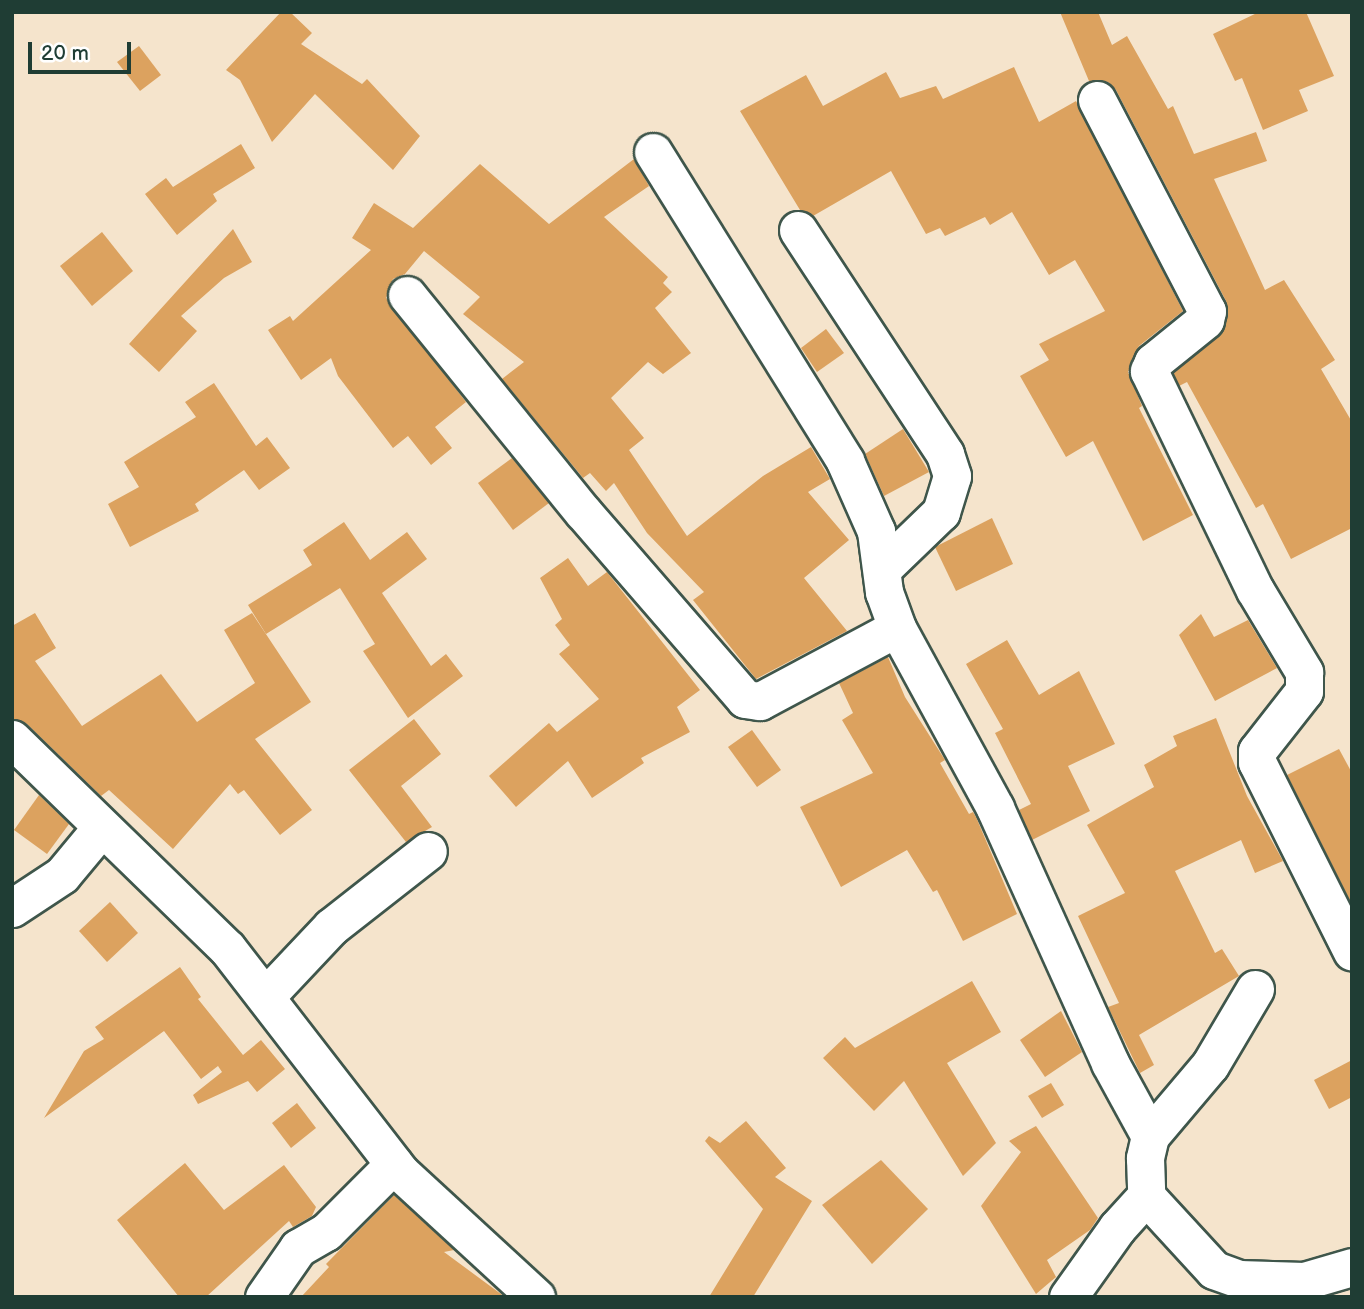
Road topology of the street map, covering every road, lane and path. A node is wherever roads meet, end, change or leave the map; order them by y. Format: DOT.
graph roads {
  1 [pos="1097,100"];
  2 [pos="653,152"];
  3 [pos="798,230"];
  4 [pos="407,295"];
  5 [pos="883,568"];
  6 [pos="897,628"];
  7 [pos="12,739"];
  8 [pos="101,828"];
  9 [pos="428,851"];
  10 [pos="12,908"];
  11 [pos="1352,952"];
  12 [pos="1255,989"];
  13 [pos="266,996"];
  14 [pos="1150,1136"];
  15 [pos="394,1164"];
  16 [pos="1146,1196"];
  17 [pos="1352,1267"];
  18 [pos="1220,1284"];
  19 [pos="264,1297"];
  20 [pos="536,1297"];
  21 [pos="1068,1297"];
  1 -- 11 [label="street"];
  2 -- 5 [label="street"];
  3 -- 5 [label="street"];
  4 -- 6 [label="street"];
  5 -- 6 [label="street"];
  6 -- 14 [label="street"];
  7 -- 8 [label="street"];
  8 -- 10 [label="street"];
  8 -- 13 [label="street"];
  9 -- 13 [label="street"];
  12 -- 14 [label="street"];
  13 -- 15 [label="street"];
  14 -- 16 [label="street"];
  15 -- 19 [label="street"];
  15 -- 20 [label="street"];
  16 -- 18 [label="street"];
  16 -- 21 [label="street"];
  17 -- 18 [label="street"];
}
